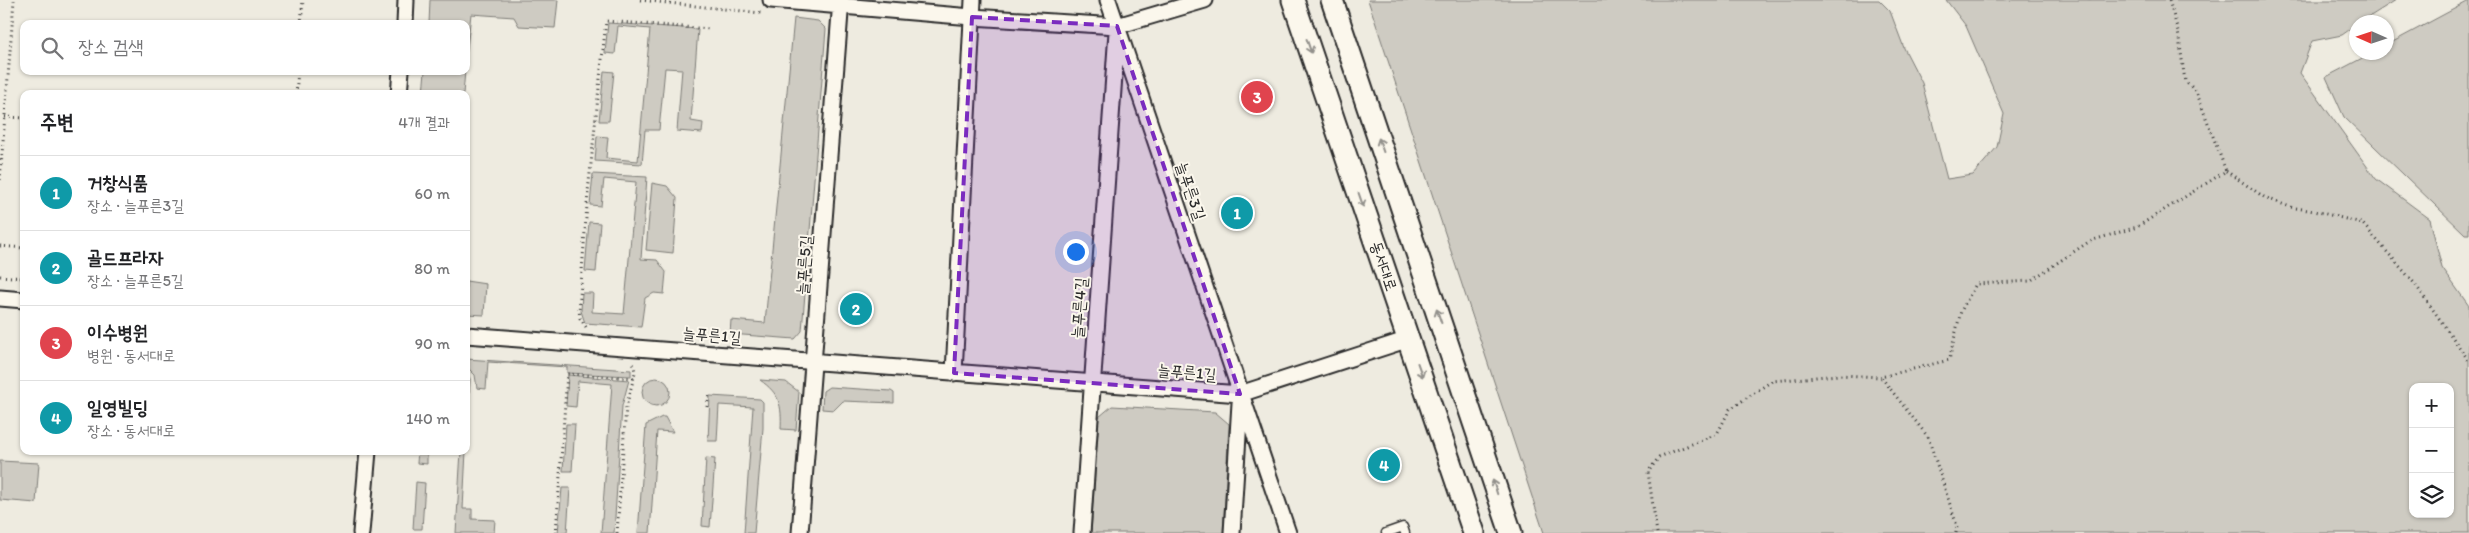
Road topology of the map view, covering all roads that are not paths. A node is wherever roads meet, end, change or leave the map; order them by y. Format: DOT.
graph roads {
  1 [pos="406,0"];
  2 [pos="973,0"];
  3 [pos="1108,0"];
  4 [pos="1205,0"];
  5 [pos="1293,0"];
  6 [pos="1332,0"];
  7 [pos="841,3"];
  8 [pos="768,6"];
  9 [pos="972,17"];
  10 [pos="405,20"];
  11 [pos="1117,26"];
  12 [pos="401,75"];
  13 [pos="399,90"];
  14 [pos="0,298"];
  15 [pos="20,300"];
  16 [pos="470,335"];
  17 [pos="1409,339"];
  18 [pos="813,362"];
  19 [pos="954,373"];
  20 [pos="1092,382"];
  21 [pos="1240,394"];
  22 [pos="368,455"];
  23 [pos="1404,530"];
  24 [pos="361,533"];
  25 [pos="800,533"];
  26 [pos="1082,533"];
  27 [pos="1232,533"];
  28 [pos="1288,533"];
  29 [pos="1386,533"];
  30 [pos="1474,533"];
  31 [pos="1511,533"];
  1 -- 10 [label="street"];
  2 -- 9 [label="street"];
  3 -- 11 [label="street, 늘푸른3길"];
  4 -- 11 [label="street"];
  5 -- 17 [label="main road, 동서대로, one-way"];
  31 -- 6 [label="main road, one-way"];
  7 -- 8 [label="street"];
  7 -- 9 [label="street"];
  7 -- 18 [label="street, 늘푸른5길"];
  9 -- 11 [label="street"];
  9 -- 19 [label="street"];
  11 -- 20 [label="street, 늘푸른4길"];
  11 -- 21 [label="street, 늘푸른3길"];
  12 -- 13 [label="street"];
  14 -- 15 [label="street"];
  16 -- 18 [label="street, 늘푸른1길"];
  17 -- 21 [label="street, 늘푸른1길"];
  17 -- 30 [label="main road, 동서대로, one-way"];
  18 -- 19 [label="street, 늘푸른1길"];
  18 -- 25 [label="street, 늘푸른5길"];
  19 -- 20 [label="street, 늘푸른1길"];
  20 -- 21 [label="street, 늘푸른1길"];
  20 -- 26 [label="street, 늘푸른4길"];
  21 -- 27 [label="street, 늘푸른3길"];
  21 -- 28 [label="street, 늘푸른3길"];
  22 -- 24 [label="street"];
  23 -- 29 [label="lane"];
}
